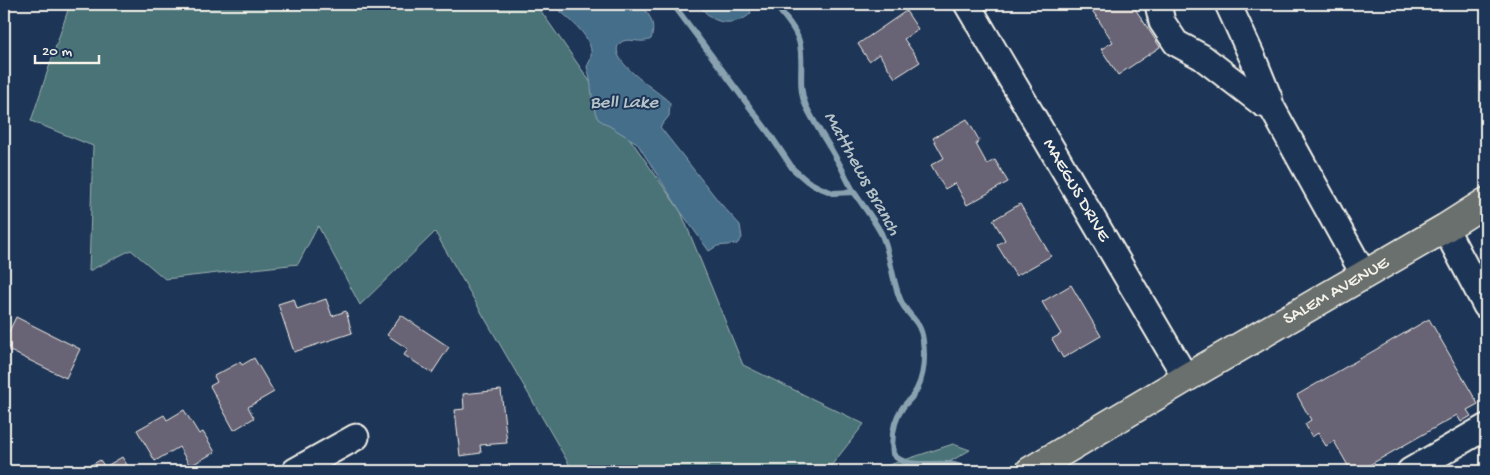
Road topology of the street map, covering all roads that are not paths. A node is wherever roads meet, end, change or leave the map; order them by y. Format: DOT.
graph roads {
  1 [pos="967,4"];
  2 [pos="1158,4"];
  3 [pos="1228,4"];
  4 [pos="1271,106"];
  5 [pos="1486,202"];
  6 [pos="1445,228"];
  7 [pos="1364,275"];
  8 [pos="1486,306"];
  9 [pos="1186,378"];
  10 [pos="1486,427"];
  11 [pos="356,436"];
  12 [pos="295,471"];
  13 [pos="1030,471"];
  14 [pos="1410,471"];
  1 -- 9 [label="street, MAEGUS DRIVE"];
  2 -- 4 [label="street"];
  3 -- 4 [label="street"];
  4 -- 7 [label="street"];
  5 -- 6 [label="main road, SALEM AVENUE"];
  6 -- 7 [label="main road, SALEM AVENUE"];
  6 -- 8 [label="street"];
  7 -- 9 [label="main road, SALEM AVENUE"];
  9 -- 13 [label="main road, SALEM AVENUE"];
  10 -- 14 [label="street"];
  11 -- 12 [label="street"];
}
